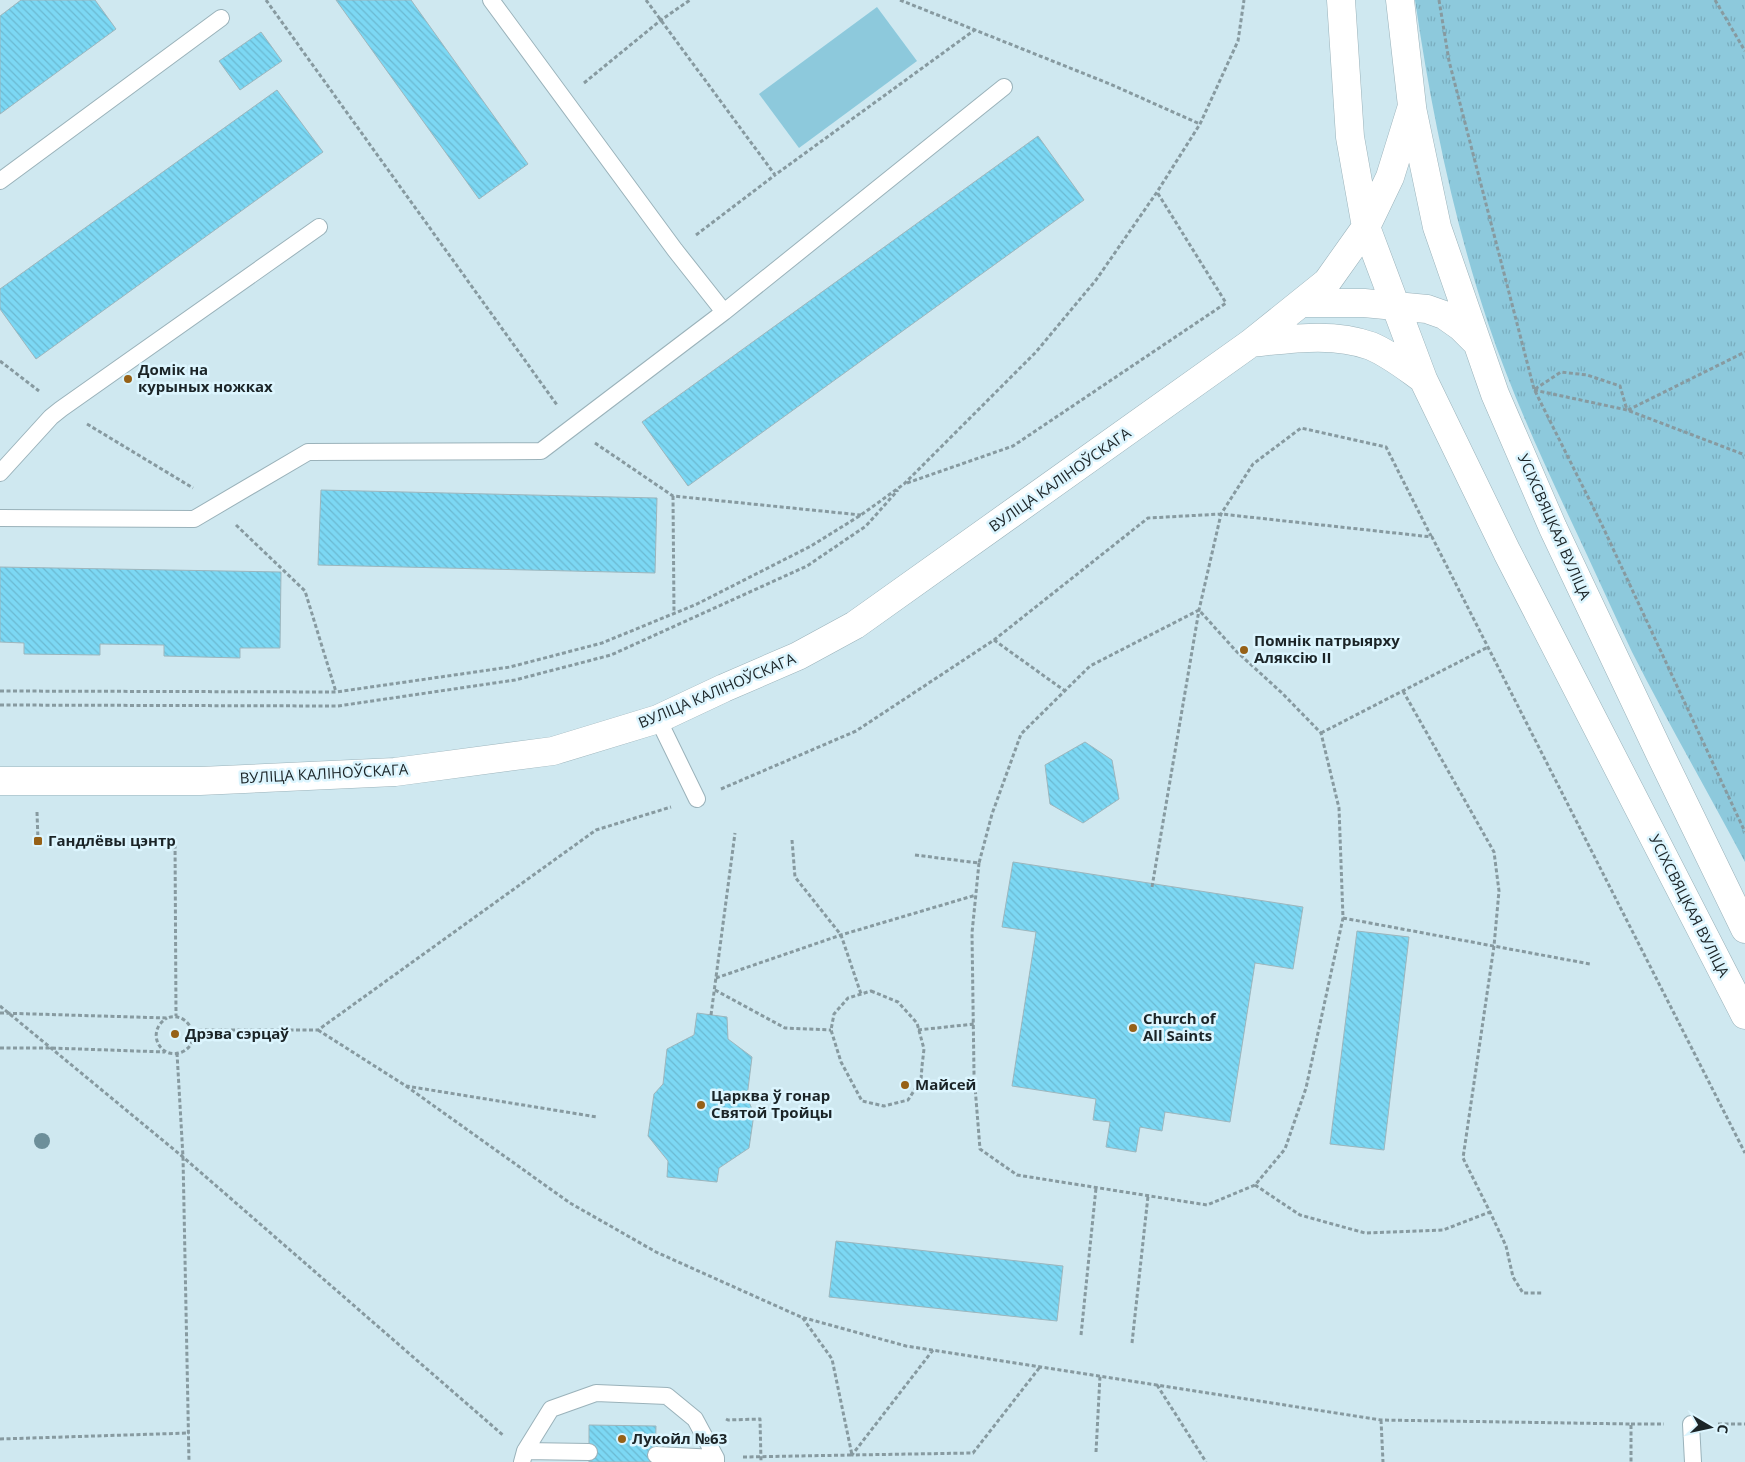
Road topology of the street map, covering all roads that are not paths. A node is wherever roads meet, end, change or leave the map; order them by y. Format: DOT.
graph roads {
  1 [pos="492,0"];
  2 [pos="1341,0"];
  3 [pos="1400,0"];
  4 [pos="221,18"];
  5 [pos="1004,87"];
  6 [pos="1412,106"];
  7 [pos="0,181"];
  8 [pos="319,227"];
  9 [pos="1366,227"];
  10 [pos="1301,303"];
  11 [pos="1395,306"];
  12 [pos="724,312"];
  13 [pos="1476,342"];
  14 [pos="1251,343"];
  15 [pos="1423,379"];
  16 [pos="0,473"];
  17 [pos="0,518"];
  18 [pos="658,719"];
  19 [pos="0,781"];
  20 [pos="697,799"];
  21 [pos="1745,929"];
  22 [pos="1745,1014"];
  23 [pos="1691,1424"];
  24 [pos="589,1452"];
  25 [pos="656,1455"];
  26 [pos="524,1456"];
  27 [pos="716,1460"];
  28 [pos="1693,1462"];
  1 -- 12 [label="lane"];
  2 -- 9 [label="main road"];
  3 -- 6 [label="main road, ВУЛІЦА КАЛІНОЎСКАГА"];
  4 -- 7 [label="lane"];
  5 -- 12 [label="lane"];
  6 -- 9 [label="main road, ВУЛІЦА КАЛІНОЎСКАГА"];
  6 -- 13 [label="main road, УСІХСВЯЦКАЯ ВУЛІЦА"];
  8 -- 16 [label="lane"];
  9 -- 10 [label="main road, ВУЛІЦА КАЛІНОЎСКАГА"];
  9 -- 11 [label="main road, УСІХСВЯЦКАЯ ВУЛІЦА"];
  10 -- 11 [label="main road"];
  10 -- 14 [label="main road, ВУЛІЦА КАЛІНОЎСКАГА"];
  11 -- 13 [label="main road"];
  11 -- 15 [label="main road, УСІХСВЯЦКАЯ ВУЛІЦА"];
  12 -- 17 [label="lane"];
  13 -- 21 [label="main road, УСІХСВЯЦКАЯ ВУЛІЦА"];
  14 -- 15 [label="main road"];
  14 -- 18 [label="main road, ВУЛІЦА КАЛІНОЎСКАГА"];
  15 -- 22 [label="main road, УСІХСВЯЦКАЯ ВУЛІЦА"];
  18 -- 19 [label="main road, ВУЛІЦА КАЛІНОЎСКАГА"];
  18 -- 20 [label="lane"];
  23 -- 28 [label="lane"];
  24 -- 26 [label="lane"];
  25 -- 27 [label="lane"];
  26 -- 27 [label="lane"];
}
